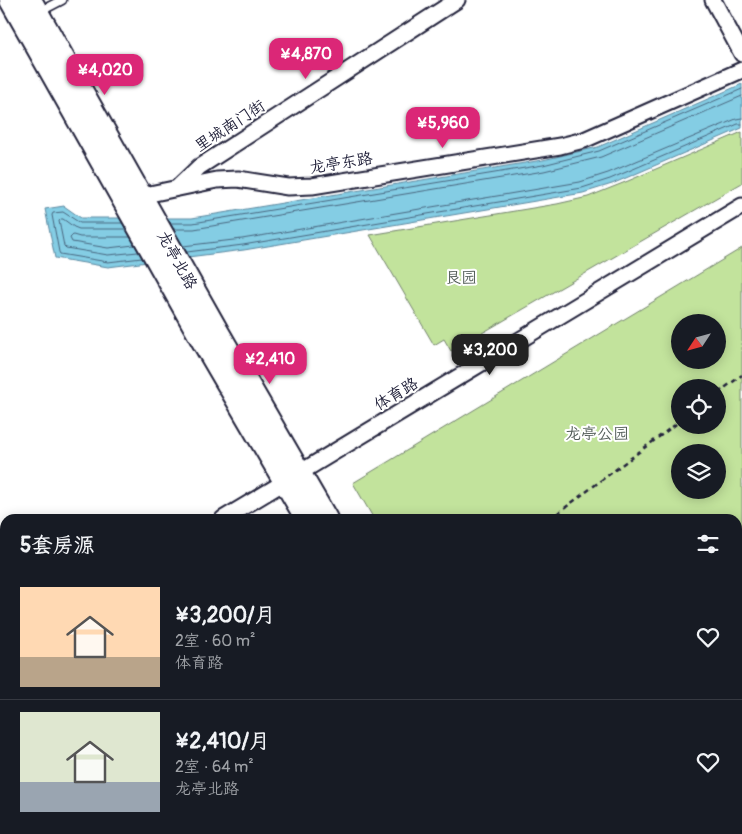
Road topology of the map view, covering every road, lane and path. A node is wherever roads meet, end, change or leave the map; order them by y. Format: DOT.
graph roads {
  1 [pos="11,0"];
  2 [pos="62,0"];
  3 [pos="457,0"];
  4 [pos="713,0"];
  5 [pos="33,6"];
  6 [pos="742,54"];
  7 [pos="742,70"];
  8 [pos="177,188"];
  9 [pos="140,206"];
  10 [pos="742,206"];
  11 [pos="742,375"];
  12 [pos="726,387"];
  13 [pos="671,428"];
  14 [pos="292,477"];
  15 [pos="231,514"];
  16 [pos="305,514"];
  17 [pos="322,514"];
  18 [pos="557,514"];
  1 -- 9 [label="main road, 龙亭北路"];
  2 -- 5 [label="lane"];
  3 -- 8 [label="street, 里城南门街"];
  4 -- 6 [label="street"];
  5 -- 9 [label="main road, 龙亭北路"];
  7 -- 8 [label="street, 龙亭东路"];
  8 -- 9 [label="street, 龙亭东路"];
  9 -- 14 [label="main road, 龙亭北路"];
  10 -- 14 [label="street, 体育路"];
  11 -- 12 [label="path"];
  13 -- 18 [label="path"];
  14 -- 15 [label="street, 体育路"];
  14 -- 16 [label="main road, 龙亭北路"];
  14 -- 17 [label="main road, 龙亭北路"];
}
